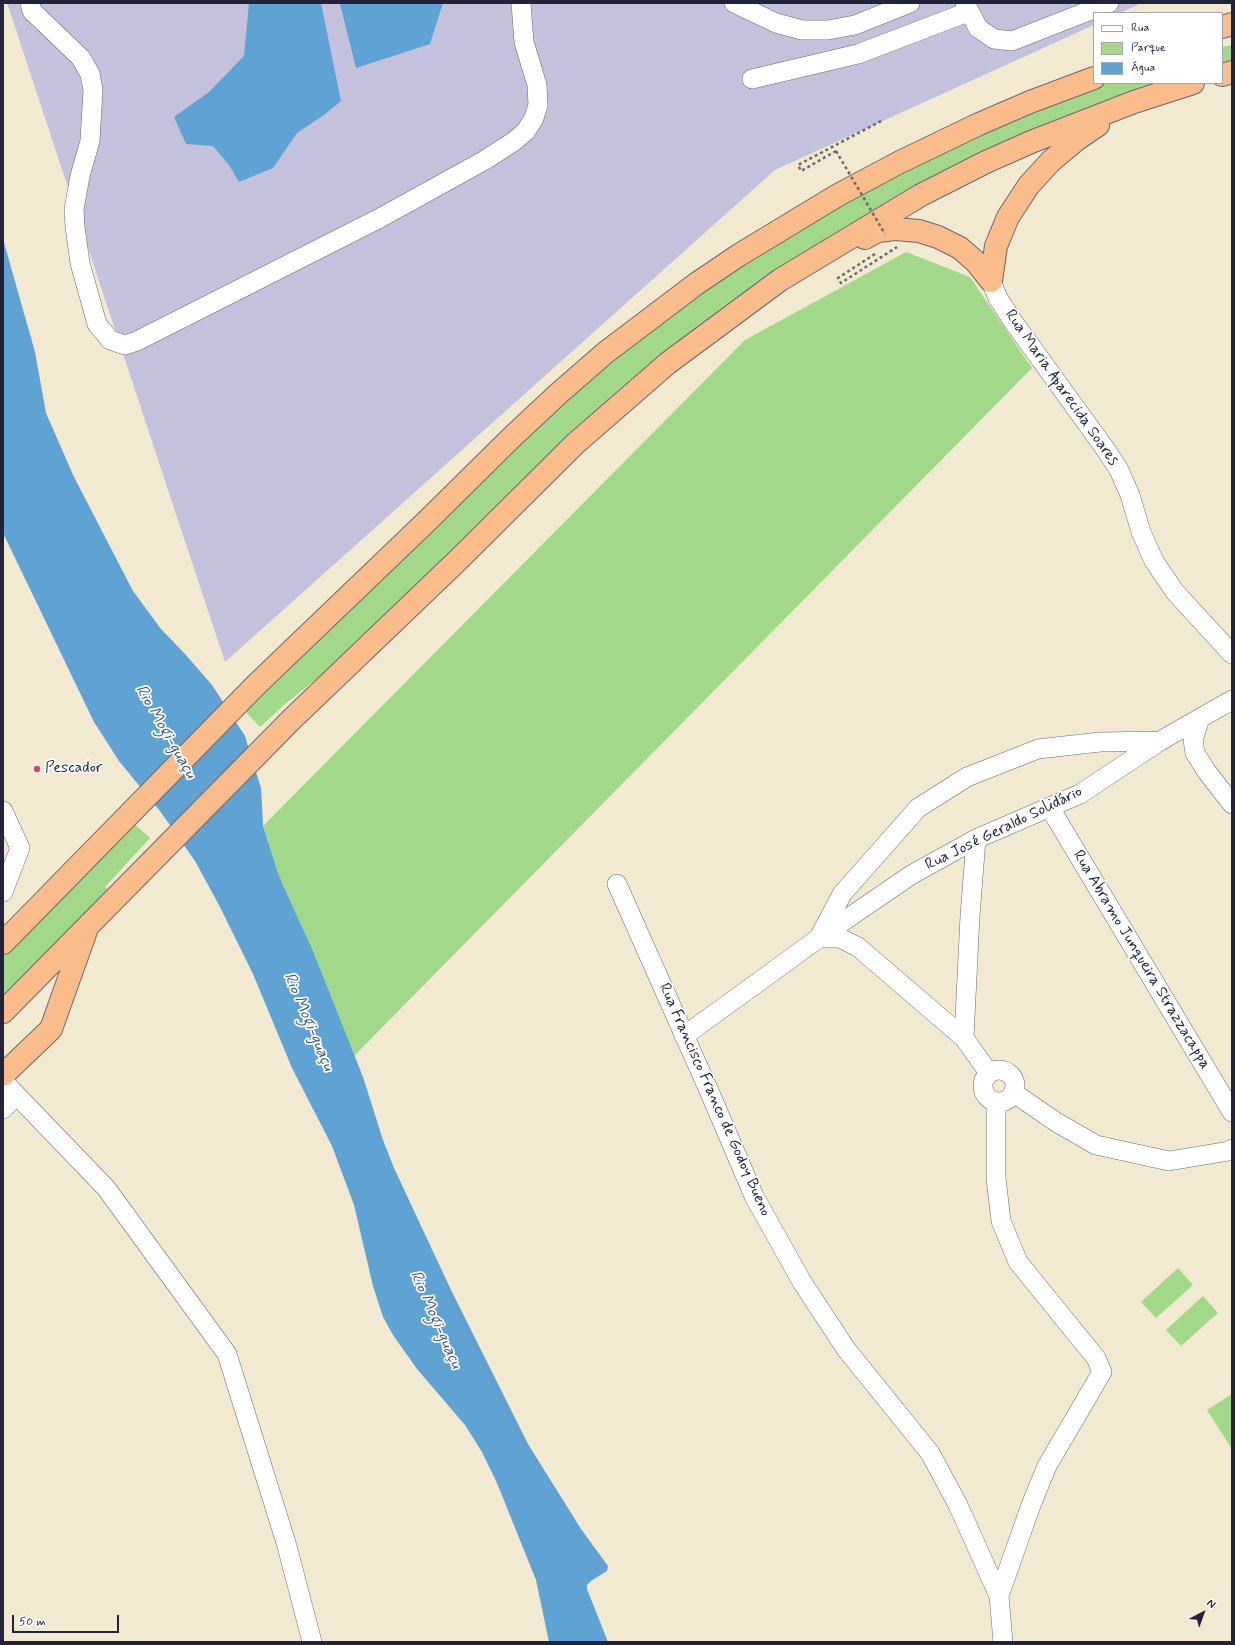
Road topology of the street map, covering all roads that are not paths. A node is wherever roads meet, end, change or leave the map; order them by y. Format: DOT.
graph roads {
  1 [pos="30,3"];
  2 [pos="521,3"];
  3 [pos="734,3"];
  4 [pos="910,3"];
  5 [pos="1109,3"];
  6 [pos="966,7"];
  7 [pos="1093,78"];
  8 [pos="752,79"];
  9 [pos="1190,84"];
  10 [pos="1134,102"];
  11 [pos="780,280"];
  12 [pos="991,281"];
  13 [pos="1232,654"];
  14 [pos="1232,700"];
  15 [pos="1200,718"];
  16 [pos="1160,741"];
  17 [pos="1232,804"];
  18 [pos="1050,808"];
  19 [pos="3,811"];
  20 [pos="976,839"];
  21 [pos="617,884"];
  22 [pos="3,892"];
  23 [pos="88,926"];
  24 [pos="819,938"];
  25 [pos="3,943"];
  26 [pos="3,1012"];
  27 [pos="684,1036"];
  28 [pos="964,1038"];
  29 [pos="989,1073"];
  30 [pos="3,1075"];
  31 [pos="3,1081"];
  32 [pos="1014,1093"];
  33 [pos="996,1102"];
  34 [pos="10,1103"];
  35 [pos="1232,1112"];
  36 [pos="1232,1149"];
  37 [pos="998,1596"];
  38 [pos="312,1642"];
  39 [pos="1003,1642"];
  1 -- 2 [label="street"];
  3 -- 4 [label="street"];
  5 -- 6 [label="street"];
  6 -- 8 [label="street"];
  7 -- 25 [label="highway"];
  9 -- 10 [label="highway"];
  10 -- 11 [label="highway"];
  10 -- 12 [label="highway"];
  11 -- 12 [label="highway"];
  11 -- 23 [label="highway"];
  12 -- 13 [label="street, Rua Maria Aparecida Soares"];
  14 -- 15 [label="street, Rua José Geraldo Solidário"];
  15 -- 16 [label="street, Rua José Geraldo Solidário"];
  15 -- 17 [label="street"];
  16 -- 18 [label="street, Rua José Geraldo Solidário"];
  16 -- 24 [label="street, Rua José Geraldo Solidário"];
  18 -- 20 [label="street, Rua José Geraldo Solidário"];
  18 -- 35 [label="street, Rua Abramo Junqueira Strazzacappa"];
  19 -- 22 [label="street"];
  20 -- 24 [label="street, Rua José Geraldo Solidário"];
  20 -- 28 [label="street"];
  21 -- 27 [label="street, Rua Francisco Franco de Godoy Bueno"];
  23 -- 26 [label="highway"];
  23 -- 30 [label="highway"];
  24 -- 27 [label="street"];
  24 -- 28 [label="street"];
  27 -- 37 [label="street, Rua Francisco Franco de Godoy Bueno"];
  28 -- 29 [label="street"];
  29 -- 32 [label="street"];
  29 -- 33 [label="street"];
  31 -- 34 [label="street"];
  32 -- 33 [label="street"];
  32 -- 36 [label="street"];
  33 -- 37 [label="street"];
  34 -- 38 [label="street"];
  37 -- 39 [label="street, Rua Francisco Franco de Godoy Bueno"];
}
